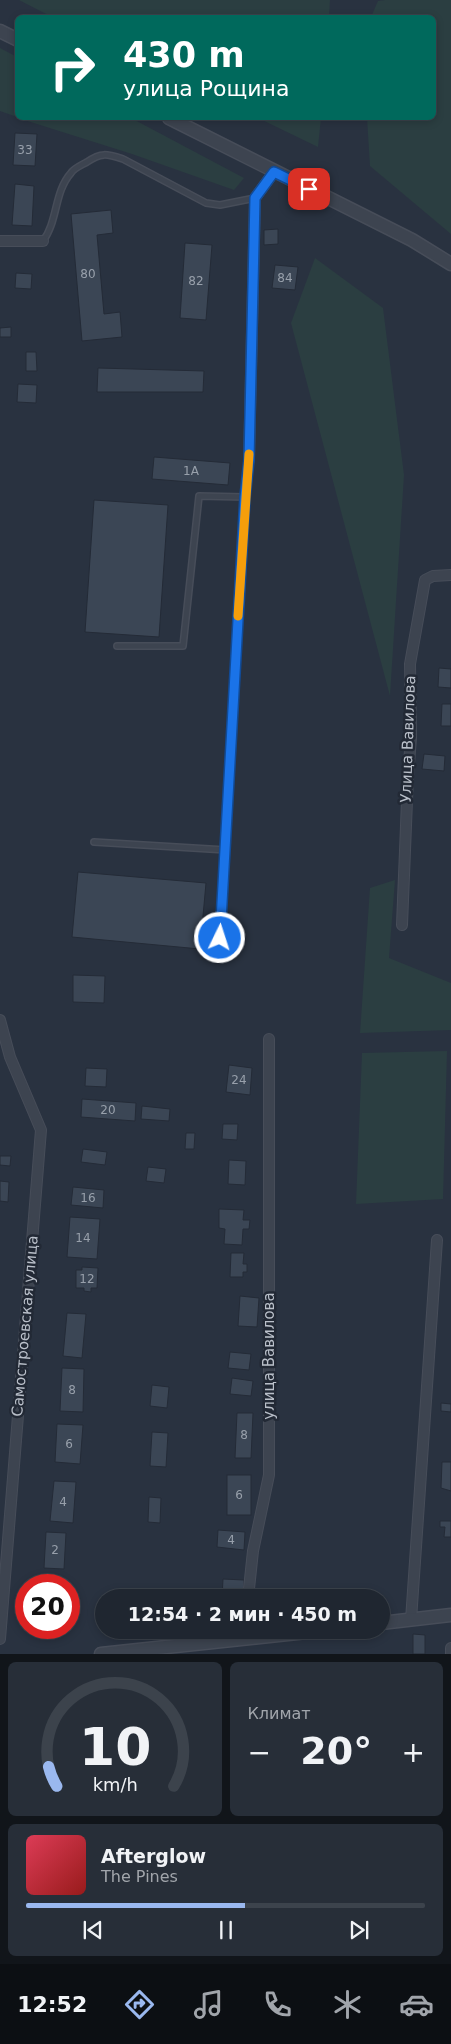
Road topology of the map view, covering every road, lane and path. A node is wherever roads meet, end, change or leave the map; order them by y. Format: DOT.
graph roads {
  1 [pos="0,31"];
  2 [pos="15,38"];
  3 [pos="173,120"];
  4 [pos="274,172"];
  5 [pos="255,198"];
  6 [pos="0,241"];
  7 [pos="43,241"];
  8 [pos="451,264"];
  9 [pos="249,460"];
  10 [pos="245,497"];
  11 [pos="451,575"];
  12 [pos="116,646"];
  13 [pos="94,842"];
  14 [pos="226,850"];
  15 [pos="402,925"];
  16 [pos="220,938"];
  17 [pos="0,1020"];
  18 [pos="269,1039"];
  19 [pos="437,1240"];
  20 [pos="249,1589"];
  21 [pos="451,1615"];
  22 [pos="411,1620"];
  23 [pos="390,1623"];
  24 [pos="0,1639"];
  25 [pos="214,1639"];
  26 [pos="451,1648"];
  27 [pos="101,1654"];
  28 [pos="451,1654"];
  1 -- 2 [label="street"];
  3 -- 4 [label="street"];
  4 -- 5 [label="street"];
  4 -- 8 [label="street"];
  5 -- 7 [label="lane"];
  5 -- 9 [label="street"];
  6 -- 7 [label="street"];
  9 -- 10 [label="lane"];
  10 -- 12 [label="lane"];
  10 -- 14 [label="lane"];
  11 -- 15 [label="street, Улица Вавилова"];
  13 -- 14 [label="lane"];
  14 -- 16 [label="lane"];
  17 -- 24 [label="street, Самостроевская улица"];
  18 -- 20 [label="street, улица Вавилова"];
  19 -- 22 [label="street"];
  21 -- 22 [label="street"];
  22 -- 23 [label="street"];
  25 -- 27 [label="street"];
  26 -- 28 [label="street"];
}
